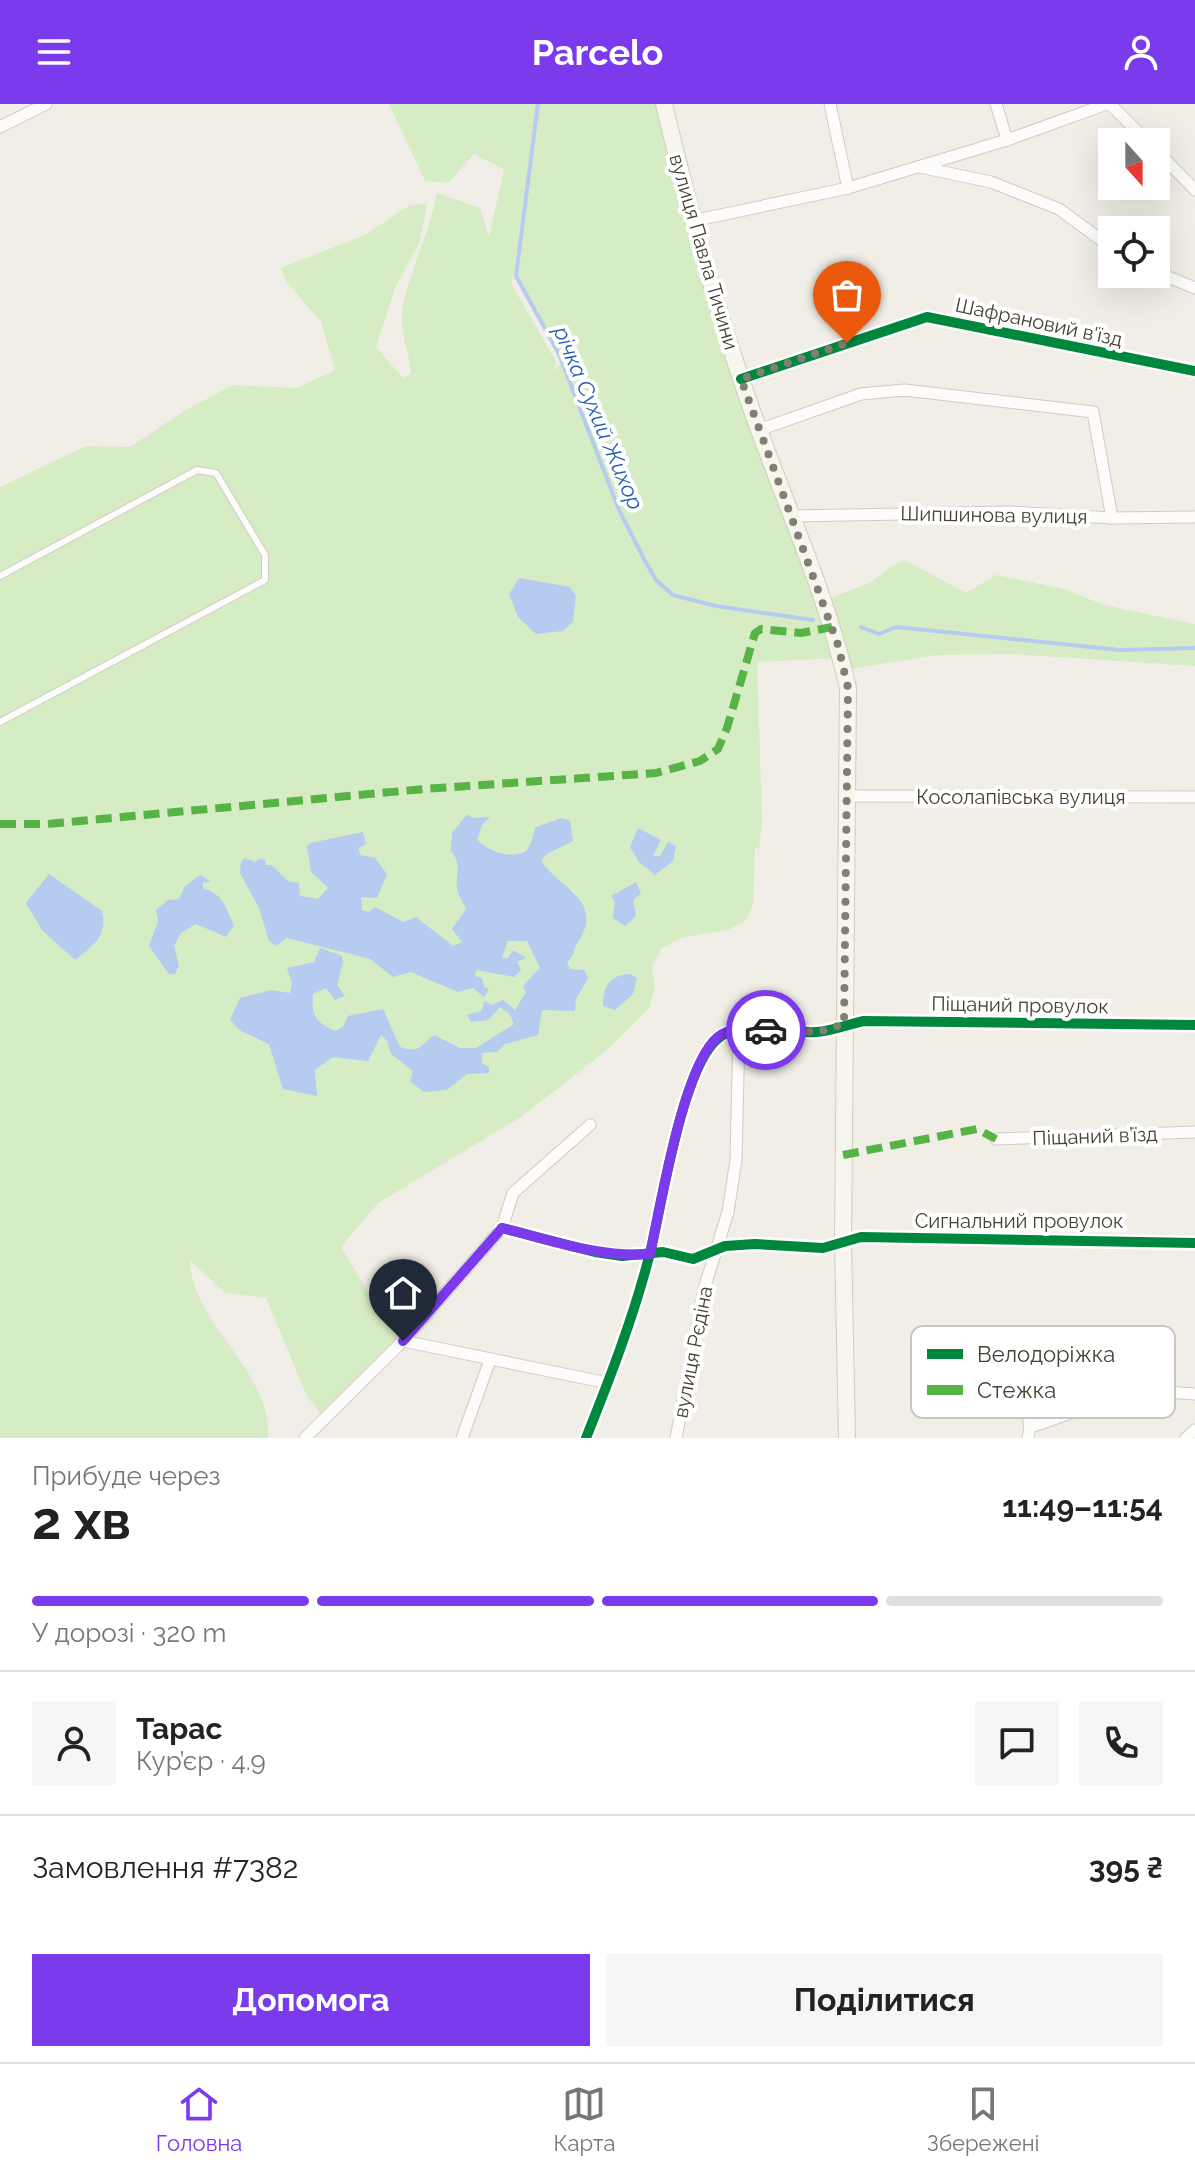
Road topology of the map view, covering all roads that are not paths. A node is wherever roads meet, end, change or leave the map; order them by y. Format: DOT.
graph roads {
  1 [pos="46,104"];
  2 [pos="664,104"];
  3 [pos="830,104"];
  4 [pos="996,104"];
  5 [pos="1109,104"];
  6 [pos="0,127"];
  7 [pos="1134,128"];
  8 [pos="1007,140"];
  9 [pos="1170,164"];
  10 [pos="917,166"];
  11 [pos="848,188"];
  12 [pos="1195,190"];
  13 [pos="692,221"];
  14 [pos="1098,238"];
  15 [pos="1170,278"];
  16 [pos="1195,288"];
  17 [pos="1195,371"];
  18 [pos="741,379"];
  19 [pos="759,430"];
  20 [pos="792,516"];
  21 [pos="1195,517"];
  22 [pos="1112,518"];
  23 [pos="0,576"];
  24 [pos="0,722"];
  25 [pos="847,796"];
  26 [pos="1195,797"];
  27 [pos="844,1024"];
  28 [pos="1195,1025"];
  29 [pos="739,1030"];
  30 [pos="590,1125"];
  31 [pos="1195,1132"];
  32 [pos="996,1139"];
  33 [pos="502,1228"];
  34 [pos="843,1242"];
  35 [pos="1195,1243"];
  36 [pos="716,1251"];
  37 [pos="650,1254"];
  38 [pos="403,1341"];
  39 [pos="490,1360"];
  40 [pos="608,1383"];
  41 [pos="1175,1393"];
  42 [pos="1195,1394"];
  43 [pos="1067,1418"];
  44 [pos="1195,1430"];
  45 [pos="1029,1433"];
  46 [pos="305,1438"];
  47 [pos="462,1438"];
  48 [pos="586,1438"];
  49 [pos="676,1438"];
  50 [pos="847,1438"];
  51 [pos="1186,1438"];
  1 -- 6 [label="street"];
  2 -- 13 [label="main road, вулиця Павла Тичини"];
  3 -- 11 [label="street"];
  4 -- 8 [label="street"];
  5 -- 7 [label="street"];
  5 -- 8 [label="street"];
  8 -- 10 [label="street"];
  9 -- 12 [label="street"];
  10 -- 11 [label="street"];
  10 -- 14 [label="street"];
  11 -- 13 [label="street"];
  13 -- 18 [label="main road, вулиця Павла Тичини"];
  15 -- 16 [label="street"];
  17 -- 18 [label="street, Шафрановий в'їзд"];
  18 -- 19 [label="main road, вулиця Павла Тичини"];
  19 -- 20 [label="main road, вулиця Павла Тичини"];
  19 -- 22 [label="street"];
  20 -- 22 [label="street, Шипшинова вулиця"];
  20 -- 25 [label="main road, вулиця Павла Тичини"];
  21 -- 22 [label="street, Шипшинова вулиця"];
  23 -- 24 [label="lane"];
  25 -- 26 [label="street, Косолапівська вулиця"];
  25 -- 27 [label="main road, вулиця Павла Тичини"];
  27 -- 28 [label="street, Піщаний провулок"];
  27 -- 29 [label="street, Піщаний провулок"];
  27 -- 34 [label="main road, вулиця Павла Тичини"];
  29 -- 36 [label="street, вулиця Рєдіна"];
  29 -- 37 [label="street"];
  30 -- 33 [label="street"];
  31 -- 32 [label="street, Піщаний в’їзд"];
  33 -- 37 [label="street, Сигнальний провулок"];
  33 -- 38 [label="street"];
  34 -- 35 [label="street, Сигнальний провулок"];
  34 -- 36 [label="street, Сигнальний провулок"];
  34 -- 50 [label="main road, вулиця Павла Тичини"];
  36 -- 37 [label="street, Сигнальний провулок"];
  36 -- 49 [label="street, вулиця Рєдіна"];
  37 -- 40 [label="street"];
  38 -- 39 [label="street"];
  38 -- 46 [label="street"];
  39 -- 40 [label="street"];
  39 -- 47 [label="street"];
  40 -- 48 [label="street"];
  41 -- 42 [label="street"];
  43 -- 45 [label="street"];
  44 -- 51 [label="street"];
}
